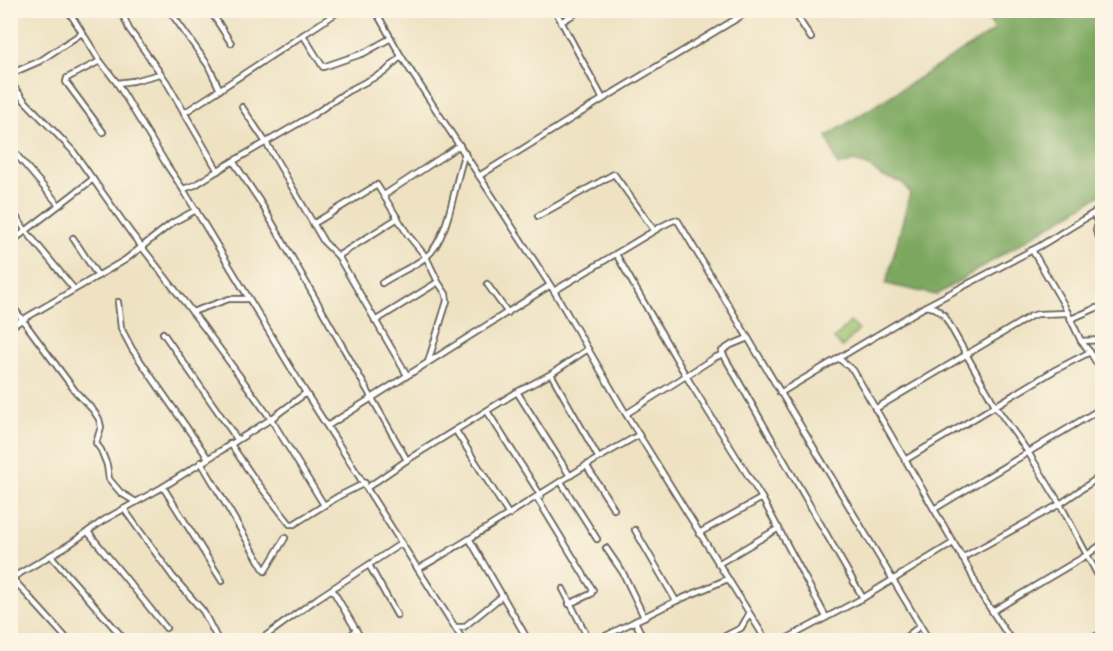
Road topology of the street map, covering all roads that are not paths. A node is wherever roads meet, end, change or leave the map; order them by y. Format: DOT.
graph roads {
  1 [pos="68,10"];
  2 [pos="121,10"];
  3 [pos="169,10"];
  4 [pos="210,10"];
  5 [pos="223,10"];
  6 [pos="341,10"];
  7 [pos="375,10"];
  8 [pos="555,10"];
  9 [pos="581,10"];
  10 [pos="751,10"];
  11 [pos="794,10"];
  12 [pos="1099,10"];
  13 [pos="214,16"];
  14 [pos="1102,16"];
  15 [pos="561,22"];
  16 [pos="82,33"];
  17 [pos="303,35"];
  18 [pos="390,38"];
  19 [pos="811,38"];
  20 [pos="231,43"];
  21 [pos="401,56"];
  22 [pos="100,60"];
  23 [pos="10,74"];
  24 [pos="160,74"];
  25 [pos="10,82"];
  26 [pos="117,82"];
  27 [pos="220,90"];
  28 [pos="603,99"];
  29 [pos="242,107"];
  30 [pos="184,113"];
  31 [pos="103,132"];
  32 [pos="267,144"];
  33 [pos="460,145"];
  34 [pos="10,147"];
  35 [pos="465,153"];
  36 [pos="233,161"];
  37 [pos="218,171"];
  38 [pos="479,176"];
  39 [pos="93,179"];
  40 [pos="195,185"];
  41 [pos="183,189"];
  42 [pos="384,195"];
  43 [pos="190,201"];
  44 [pos="59,205"];
  45 [pos="10,208"];
  46 [pos="1102,208"];
  47 [pos="196,210"];
  48 [pos="1093,214"];
  49 [pos="538,216"];
  50 [pos="398,218"];
  51 [pos="313,224"];
  52 [pos="654,230"];
  53 [pos="26,231"];
  54 [pos="73,238"];
  55 [pos="10,243"];
  56 [pos="1102,243"];
  57 [pos="143,247"];
  58 [pos="1032,250"];
  59 [pos="616,254"];
  60 [pos="338,256"];
  61 [pos="426,257"];
  62 [pos="98,276"];
  63 [pos="438,282"];
  64 [pos="382,283"];
  65 [pos="487,284"];
  66 [pos="549,286"];
  67 [pos="74,289"];
  68 [pos="554,291"];
  69 [pos="249,299"];
  70 [pos="118,302"];
  71 [pos="10,303"];
  72 [pos="926,306"];
  73 [pos="1102,309"];
  74 [pos="192,312"];
  75 [pos="508,313"];
  76 [pos="1068,313"];
  77 [pos="1071,319"];
  78 [pos="24,321"];
  79 [pos="375,321"];
  80 [pos="10,327"];
  81 [pos="163,333"];
  82 [pos="748,338"];
  83 [pos="1102,339"];
  84 [pos="1080,341"];
  85 [pos="588,349"];
  86 [pos="1090,352"];
  87 [pos="966,353"];
  88 [pos="723,354"];
  89 [pos="838,358"];
  90 [pos="428,362"];
  91 [pos="1102,372"];
  92 [pos="551,374"];
  93 [pos="407,375"];
  94 [pos="686,376"];
  95 [pos="517,392"];
  96 [pos="306,393"];
  97 [pos="780,393"];
  98 [pos="372,399"];
  99 [pos="996,407"];
  100 [pos="1102,408"];
  101 [pos="875,409"];
  102 [pos="487,411"];
  103 [pos="626,414"];
  104 [pos="271,419"];
  105 [pos="329,425"];
  106 [pos="456,431"];
  107 [pos="639,435"];
  108 [pos="237,439"];
  109 [pos="230,443"];
  110 [pos="1028,452"];
  111 [pos="208,458"];
  112 [pos="598,458"];
  113 [pos="407,460"];
  114 [pos="905,460"];
  115 [pos="201,462"];
  116 [pos="586,465"];
  117 [pos="570,476"];
  118 [pos="1102,476"];
  119 [pos="561,482"];
  120 [pos="366,485"];
  121 [pos="163,487"];
  122 [pos="539,497"];
  123 [pos="762,498"];
  124 [pos="136,502"];
  125 [pos="1060,504"];
  126 [pos="324,505"];
  127 [pos="124,509"];
  128 [pos="614,509"];
  129 [pos="934,509"];
  130 [pos="509,515"];
  131 [pos="779,528"];
  132 [pos="635,530"];
  133 [pos="88,532"];
  134 [pos="699,533"];
  135 [pos="285,538"];
  136 [pos="597,539"];
  137 [pos="470,540"];
  138 [pos="402,543"];
  139 [pos="952,543"];
  140 [pos="1102,544"];
  141 [pos="606,548"];
  142 [pos="1087,555"];
  143 [pos="51,556"];
  144 [pos="962,558"];
  145 [pos="718,564"];
  146 [pos="369,565"];
  147 [pos="418,569"];
  148 [pos="11,579"];
  149 [pos="728,579"];
  150 [pos="893,579"];
  151 [pos="222,581"];
  152 [pos="1102,583"];
  153 [pos="332,589"];
  154 [pos="563,590"];
  155 [pos="501,597"];
  156 [pos="862,598"];
  157 [pos="676,601"];
  158 [pos="569,604"];
  159 [pos="993,611"];
  160 [pos="749,614"];
  161 [pos="397,615"];
  162 [pos="644,617"];
  163 [pos="826,617"];
  164 [pos="635,621"];
  165 [pos="920,626"];
  166 [pos="455,627"];
  167 [pos="166,628"];
  168 [pos="356,630"];
  169 [pos="1102,633"];
  170 [pos="606,638"];
  171 [pos="68,640"];
  172 [pos="125,640"];
  173 [pos="218,640"];
  174 [pos="260,640"];
  175 [pos="346,640"];
  176 [pos="362,640"];
  177 [pos="464,640"];
  178 [pos="528,640"];
  179 [pos="589,640"];
  180 [pos="597,640"];
  181 [pos="644,640"];
  182 [pos="717,640"];
  183 [pos="766,640"];
  184 [pos="784,640"];
  185 [pos="905,640"];
  186 [pos="929,640"];
  187 [pos="1011,640"];
  188 [pos="1088,640"];
  1 -- 16 [label="street"];
  2 -- 24 [label="street"];
  3 -- 27 [label="street"];
  4 -- 13 [label="street"];
  5 -- 13 [label="street"];
  6 -- 17 [label="street"];
  7 -- 18 [label="street"];
  8 -- 15 [label="street"];
  9 -- 15 [label="street"];
  10 -- 28 [label="street"];
  11 -- 19 [label="street"];
  12 -- 14 [label="street"];
  13 -- 20 [label="street"];
  15 -- 28 [label="street"];
  16 -- 22 [label="street"];
  16 -- 23 [label="street"];
  17 -- 18 [label="street"];
  17 -- 27 [label="street"];
  18 -- 21 [label="street"];
  21 -- 32 [label="street"];
  21 -- 33 [label="street"];
  22 -- 26 [label="street"];
  22 -- 31 [label="street"];
  24 -- 26 [label="street"];
  24 -- 30 [label="street"];
  25 -- 39 [label="street"];
  26 -- 41 [label="street"];
  27 -- 30 [label="street"];
  28 -- 38 [label="street"];
  29 -- 32 [label="street"];
  30 -- 37 [label="street"];
  32 -- 36 [label="street"];
  32 -- 51 [label="street"];
  33 -- 35 [label="street"];
  33 -- 42 [label="street"];
  34 -- 44 [label="street"];
  35 -- 38 [label="street"];
  35 -- 61 [label="street"];
  36 -- 37 [label="street"];
  36 -- 98 [label="street"];
  37 -- 40 [label="street"];
  38 -- 66 [label="street"];
  39 -- 44 [label="street"];
  39 -- 57 [label="street"];
  40 -- 41 [label="street"];
  40 -- 43 [label="street"];
  41 -- 43 [label="street"];
  42 -- 50 [label="street"];
  42 -- 51 [label="street"];
  43 -- 47 [label="street"];
  44 -- 53 [label="street"];
  45 -- 53 [label="street"];
  46 -- 48 [label="street"];
  47 -- 57 [label="street"];
  47 -- 69 [label="street"];
  48 -- 56 [label="street"];
  48 -- 58 [label="street"];
  49 -- 52 [label="street"];
  50 -- 60 [label="street"];
  50 -- 61 [label="street"];
  51 -- 60 [label="street"];
  52 -- 59 [label="street"];
  52 -- 82 [label="street"];
  53 -- 55 [label="street"];
  53 -- 67 [label="street"];
  54 -- 62 [label="street"];
  57 -- 62 [label="street"];
  57 -- 74 [label="street"];
  58 -- 72 [label="street"];
  58 -- 76 [label="street"];
  59 -- 68 [label="street"];
  59 -- 94 [label="street"];
  60 -- 79 [label="street"];
  61 -- 63 [label="street"];
  61 -- 64 [label="street"];
  62 -- 67 [label="street"];
  63 -- 79 [label="street"];
  63 -- 90 [label="street"];
  65 -- 75 [label="street"];
  66 -- 68 [label="street"];
  66 -- 75 [label="street"];
  67 -- 78 [label="street"];
  68 -- 85 [label="street"];
  69 -- 74 [label="street"];
  69 -- 96 [label="street"];
  70 -- 111 [label="street"];
  71 -- 78 [label="street"];
  72 -- 87 [label="street"];
  72 -- 89 [label="street"];
  73 -- 77 [label="street"];
  74 -- 104 [label="street"];
  75 -- 90 [label="street"];
  76 -- 77 [label="street"];
  76 -- 87 [label="street"];
  77 -- 84 [label="street"];
  78 -- 80 [label="street"];
  78 -- 124 [label="street"];
  79 -- 93 [label="street"];
  81 -- 108 [label="street"];
  82 -- 88 [label="street"];
  82 -- 97 [label="street"];
  83 -- 84 [label="street"];
  84 -- 86 [label="street"];
  85 -- 92 [label="street"];
  85 -- 103 [label="street"];
  86 -- 91 [label="street"];
  86 -- 99 [label="street"];
  87 -- 99 [label="street"];
  87 -- 101 [label="street"];
  88 -- 94 [label="street"];
  88 -- 156 [label="street"];
  89 -- 97 [label="street"];
  89 -- 101 [label="street"];
  90 -- 93 [label="street"];
  92 -- 95 [label="street"];
  92 -- 112 [label="street"];
  93 -- 98 [label="street"];
  94 -- 103 [label="street"];
  94 -- 123 [label="street"];
  95 -- 102 [label="street"];
  95 -- 117 [label="street"];
  96 -- 104 [label="street"];
  96 -- 105 [label="street"];
  97 -- 150 [label="street"];
  98 -- 105 [label="street"];
  98 -- 113 [label="street"];
  99 -- 110 [label="street"];
  99 -- 114 [label="street"];
  100 -- 110 [label="street"];
  101 -- 114 [label="street"];
  102 -- 106 [label="street"];
  102 -- 122 [label="street"];
  103 -- 107 [label="street"];
  104 -- 108 [label="street"];
  104 -- 126 [label="street"];
  105 -- 120 [label="street"];
  106 -- 113 [label="street"];
  106 -- 130 [label="street"];
  107 -- 112 [label="street"];
  107 -- 134 [label="street"];
  108 -- 109 [label="street"];
  109 -- 111 [label="street"];
  109 -- 126 [label="street"];
  110 -- 125 [label="street"];
  110 -- 129 [label="street"];
  111 -- 115 [label="street"];
  112 -- 116 [label="street"];
  113 -- 120 [label="street"];
  114 -- 129 [label="street"];
  115 -- 121 [label="street"];
  115 -- 135 [label="street"];
  116 -- 117 [label="street"];
  116 -- 128 [label="street"];
  117 -- 119 [label="street"];
  118 -- 125 [label="street"];
  119 -- 122 [label="street"];
  119 -- 136 [label="street"];
  120 -- 126 [label="street"];
  120 -- 138 [label="street"];
  121 -- 124 [label="street"];
  121 -- 151 [label="street"];
  122 -- 130 [label="street"];
  122 -- 158 [label="street"];
  123 -- 131 [label="street"];
  123 -- 134 [label="street"];
  124 -- 127 [label="street"];
  125 -- 142 [label="street"];
  125 -- 144 [label="street"];
  127 -- 133 [label="street"];
  127 -- 173 [label="street"];
  129 -- 139 [label="street"];
  130 -- 137 [label="street"];
  131 -- 145 [label="street"];
  131 -- 163 [label="street"];
  132 -- 157 [label="street"];
  133 -- 143 [label="street"];
  133 -- 167 [label="street"];
  134 -- 145 [label="street"];
  137 -- 147 [label="street"];
  137 -- 155 [label="street"];
  138 -- 146 [label="street"];
  138 -- 147 [label="street"];
  139 -- 144 [label="street"];
  139 -- 150 [label="street"];
  140 -- 142 [label="street"];
  141 -- 162 [label="street"];
  142 -- 152 [label="street"];
  142 -- 159 [label="street"];
  143 -- 148 [label="street"];
  143 -- 172 [label="street"];
  144 -- 159 [label="street"];
  145 -- 149 [label="street"];
  146 -- 153 [label="street"];
  146 -- 161 [label="street"];
  147 -- 166 [label="street"];
  148 -- 171 [label="street"];
  149 -- 157 [label="street"];
  149 -- 160 [label="street"];
  150 -- 156 [label="street"];
  150 -- 165 [label="street"];
  153 -- 168 [label="street"];
  153 -- 174 [label="street"];
  154 -- 158 [label="street"];
  155 -- 166 [label="street"];
  155 -- 178 [label="street"];
  156 -- 163 [label="street"];
  157 -- 162 [label="street"];
  158 -- 179 [label="street"];
  159 -- 187 [label="street"];
  160 -- 182 [label="street"];
  160 -- 183 [label="street"];
  162 -- 164 [label="street"];
  163 -- 184 [label="street"];
  164 -- 170 [label="street"];
  164 -- 181 [label="street"];
  165 -- 185 [label="street"];
  165 -- 186 [label="street"];
  166 -- 177 [label="street"];
  168 -- 175 [label="street"];
  168 -- 176 [label="street"];
  169 -- 188 [label="street"];
  170 -- 180 [label="street"];
}
